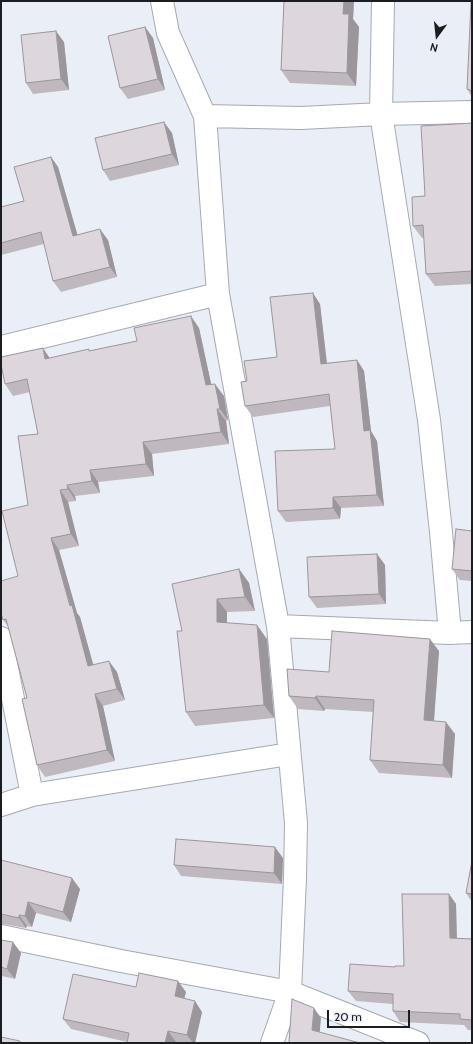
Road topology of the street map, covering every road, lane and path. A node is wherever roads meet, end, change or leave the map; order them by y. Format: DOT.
graph roads {
  1 [pos="162,1"];
  2 [pos="383,1"];
  3 [pos="472,112"];
  4 [pos="381,114"];
  5 [pos="205,116"];
  6 [pos="218,294"];
  7 [pos="1,347"];
  8 [pos="278,626"];
  9 [pos="472,632"];
  10 [pos="450,633"];
  11 [pos="1,638"];
  12 [pos="289,754"];
  13 [pos="32,795"];
  14 [pos="1,806"];
  15 [pos="1,936"];
  16 [pos="290,992"];
  17 [pos="272,1043"];
  18 [pos="418,1043"];
  1 -- 5 [label="street"];
  2 -- 4 [label="street"];
  3 -- 4 [label="street"];
  4 -- 5 [label="street"];
  4 -- 10 [label="street"];
  5 -- 6 [label="street"];
  6 -- 7 [label="street"];
  6 -- 8 [label="street"];
  8 -- 10 [label="street"];
  8 -- 12 [label="street"];
  9 -- 10 [label="street"];
  11 -- 13 [label="street"];
  12 -- 13 [label="street"];
  12 -- 16 [label="street"];
  13 -- 14 [label="street"];
  15 -- 16 [label="street"];
  16 -- 17 [label="street"];
  16 -- 18 [label="street"];
}
